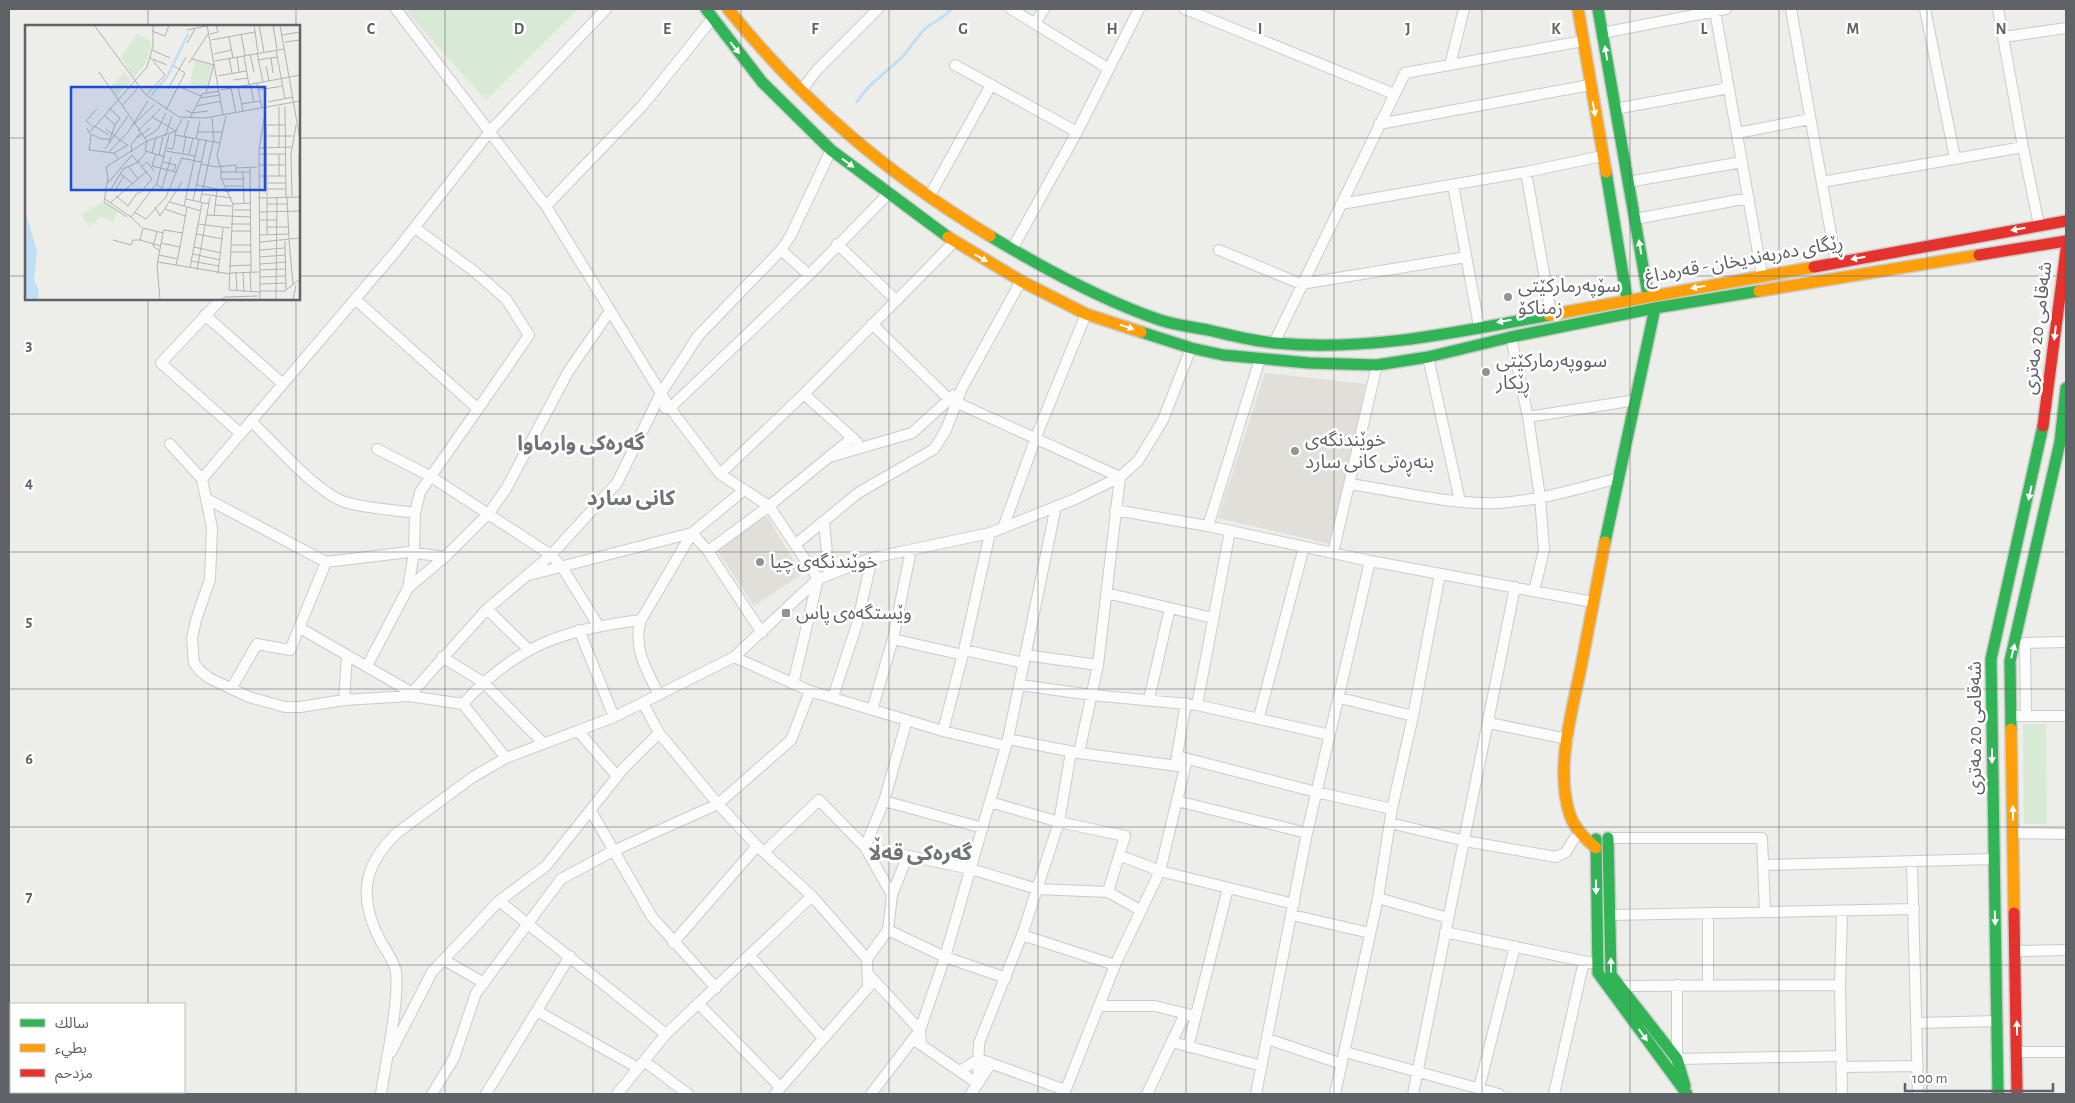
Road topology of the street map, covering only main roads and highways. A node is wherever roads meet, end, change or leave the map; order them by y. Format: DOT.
graph roads {
  1 [pos="728,9"];
  2 [pos="1578,9"];
  3 [pos="1598,9"];
  4 [pos="709,14"];
  5 [pos="917,189"];
  6 [pos="902,203"];
  7 [pos="939,204"];
  8 [pos="926,221"];
  9 [pos="2066,221"];
  10 [pos="2066,241"];
  11 [pos="2066,250"];
  12 [pos="2064,278"];
  13 [pos="1648,296"];
  14 [pos="1627,299"];
  15 [pos="1655,308"];
  16 [pos="1434,336"];
  17 [pos="1432,356"];
  18 [pos="2066,388"];
  19 [pos="1570,818"];
  20 [pos="1608,838"];
  21 [pos="1587,841"];
  22 [pos="1996,941"];
  23 [pos="2015,946"];
  24 [pos="1606,986"];
  25 [pos="1619,986"];
  26 [pos="1677,1059"];
  27 [pos="1661,1060"];
  28 [pos="1687,1094"];
  29 [pos="1998,1094"];
  30 [pos="2017,1094"];
  1 -- 5 [label="main road, ڕێگای دەربەندیخان - قەرەداغ"];
  2 -- 14 [label="main road, one-way"];
  13 -- 3 [label="main road, one-way"];
  4 -- 6 [label="main road, one-way"];
  5 -- 6 [label="main road"];
  5 -- 7 [label="main road, ڕێگای دەربەندیخان - قەرەداغ"];
  6 -- 8 [label="main road"];
  7 -- 8 [label="main road"];
  7 -- 16 [label="main road, ڕێگای دەربەندیخان - قەرەداغ"];
  8 -- 17 [label="main road, one-way"];
  9 -- 13 [label="main road, ڕێگای دەربەندیخان - قەرەداغ, one-way"];
  10 -- 15 [label="main road"];
  11 -- 12 [label="main road, شەقامی 20 مەتری"];
  12 -- 22 [label="main road, شەقامی 20 مەتری, one-way"];
  13 -- 14 [label="main road, ڕێگای دەربەندیخان - قەرەداغ"];
  14 -- 16 [label="main road, ڕێگای دەربەندیخان - قەرەداغ, one-way"];
  15 -- 17 [label="main road"];
  15 -- 19 [label="main road"];
  16 -- 17 [label="main road"];
  23 -- 18 [label="main road, شەقامی 20 مەتری, one-way"];
  19 -- 20 [label="main road"];
  19 -- 21 [label="main road"];
  20 -- 21 [label="main road"];
  25 -- 20 [label="main road, one-way"];
  21 -- 24 [label="main road, one-way"];
  22 -- 23 [label="main road"];
  22 -- 29 [label="main road, شەقامی 20 مەتری"];
  30 -- 23 [label="main road, شەقامی 20 مەتری, one-way"];
  24 -- 25 [label="main road"];
  24 -- 27 [label="main road, one-way"];
  25 -- 26 [label="main road"];
  26 -- 27 [label="main road"];
  26 -- 28 [label="main road"];
  27 -- 28 [label="main road"];
}
